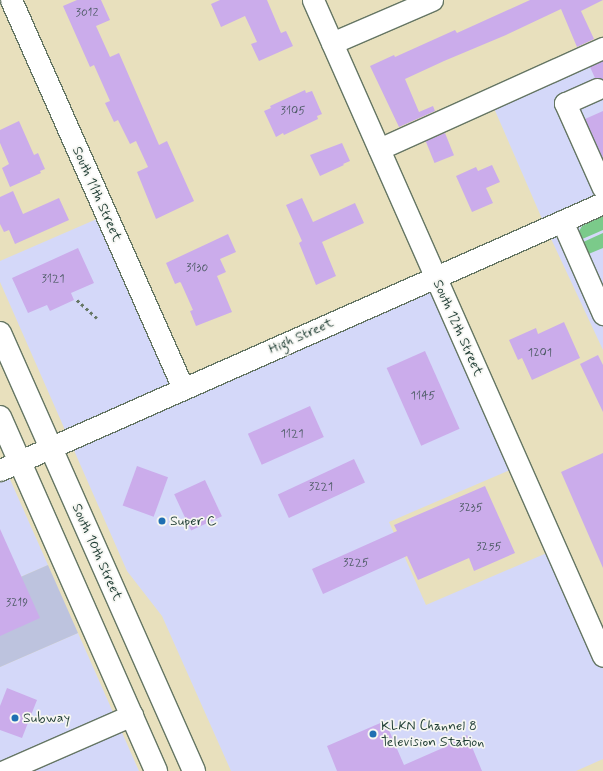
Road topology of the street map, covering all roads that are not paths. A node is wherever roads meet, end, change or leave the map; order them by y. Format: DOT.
graph roads {
  1 [pos="11,0"];
  2 [pos="314,0"];
  3 [pos="432,0"];
  4 [pos="332,43"];
  5 [pos="603,48"];
  6 [pos="597,89"];
  7 [pos="379,150"];
  8 [pos="603,188"];
  9 [pos="603,203"];
  10 [pos="562,221"];
  11 [pos="435,277"];
  12 [pos="603,314"];
  13 [pos="0,332"];
  14 [pos="183,388"];
  15 [pos="0,417"];
  16 [pos="51,447"];
  17 [pos="20,461"];
  18 [pos="0,470"];
  19 [pos="603,656"];
  20 [pos="132,715"];
  21 [pos="4,771"];
  22 [pos="156,771"];
  23 [pos="194,771"];
  1 -- 14 [label="street, South 11th Street"];
  2 -- 4 [label="street, South 12th Street"];
  3 -- 4 [label="street"];
  4 -- 7 [label="street, South 12th Street"];
  5 -- 7 [label="street"];
  6 -- 8 [label="street"];
  7 -- 11 [label="street, South 12th Street"];
  9 -- 10 [label="street, High Street"];
  10 -- 11 [label="street, High Street"];
  10 -- 12 [label="street"];
  11 -- 14 [label="street, High Street"];
  11 -- 19 [label="street, South 12th Street"];
  13 -- 16 [label="main road, South 10th Street"];
  14 -- 16 [label="street, High Street"];
  15 -- 17 [label="main road"];
  16 -- 17 [label="street, High Street"];
  16 -- 23 [label="main road, South 10th Street"];
  17 -- 18 [label="street, High Street"];
  17 -- 20 [label="main road"];
  20 -- 21 [label="street"];
  20 -- 22 [label="main road"];
}
